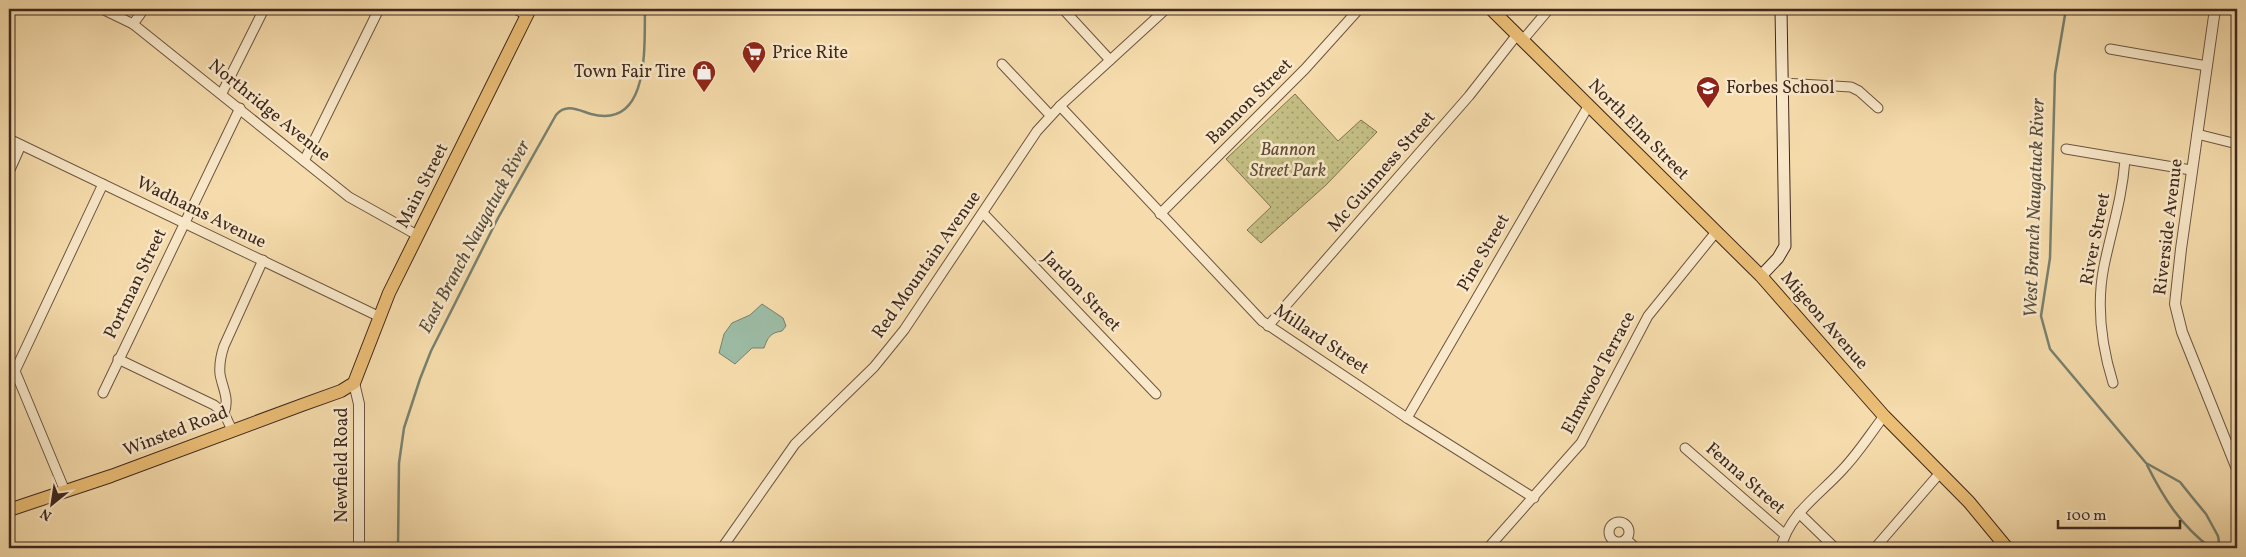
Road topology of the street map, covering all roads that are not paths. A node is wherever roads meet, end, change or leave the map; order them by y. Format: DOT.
graph roads {
  1 [pos="102,9"];
  2 [pos="144,9"];
  3 [pos="264,9"];
  4 [pos="379,9"];
  5 [pos="514,9"];
  6 [pos="1063,9"];
  7 [pos="1166,9"];
  8 [pos="1358,9"];
  9 [pos="1491,9"];
  10 [pos="1549,9"];
  11 [pos="1782,9"];
  12 [pos="2215,9"];
  13 [pos="528,12"];
  14 [pos="134,24"];
  15 [pos="1519,39"];
  16 [pos="2110,49"];
  17 [pos="1110,60"];
  18 [pos="1002,64"];
  19 [pos="2207,66"];
  20 [pos="1783,83"];
  21 [pos="222,93"];
  22 [pos="1589,105"];
  23 [pos="1060,106"];
  24 [pos="240,108"];
  25 [pos="1878,108"];
  26 [pos="1050,115"];
  27 [pos="2197,134"];
  28 [pos="9,139"];
  29 [pos="2237,144"];
  30 [pos="21,145"];
  31 [pos="2066,149"];
  32 [pos="2125,160"];
  33 [pos="304,161"];
  34 [pos="2191,170"];
  35 [pos="9,172"];
  36 [pos="103,184"];
  37 [pos="983,213"];
  38 [pos="1160,214"];
  39 [pos="183,222"];
  40 [pos="1716,232"];
  41 [pos="417,235"];
  42 [pos="263,260"];
  43 [pos="1761,276"];
  44 [pos="380,317"];
  45 [pos="1268,326"];
  46 [pos="118,359"];
  47 [pos="12,373"];
  48 [pos="354,383"];
  49 [pos="2113,383"];
  50 [pos="103,393"];
  51 [pos="1156,394"];
  52 [pos="224,413"];
  53 [pos="1884,416"];
  54 [pos="1407,418"];
  55 [pos="232,430"];
  56 [pos="1685,448"];
  57 [pos="2237,470"];
  58 [pos="1940,474"];
  59 [pos="65,491"];
  60 [pos="1534,498"];
  61 [pos="9,510"];
  62 [pos="1798,513"];
  63 [pos="1784,534"];
  64 [pos="1626,539"];
  65 [pos="359,548"];
  66 [pos="722,548"];
  67 [pos="1488,548"];
  68 [pos="1636,548"];
  69 [pos="1781,548"];
  70 [pos="1835,548"];
  71 [pos="1875,548"];
  72 [pos="2007,548"];
  1 -- 14 [label="street, Northridge Avenue"];
  2 -- 14 [label="street"];
  3 -- 21 [label="street"];
  4 -- 33 [label="street"];
  5 -- 13 [label="street"];
  6 -- 17 [label="street"];
  7 -- 17 [label="street, Red Mountain Avenue"];
  8 -- 38 [label="street, Bannon Street"];
  9 -- 15 [label="main road, North Elm Street"];
  10 -- 15 [label="street, Mc Guinness Street"];
  11 -- 20 [label="main road, Migeon Avenue"];
  12 -- 19 [label="street, Riverside Avenue"];
  13 -- 41 [label="main road, Main Street"];
  14 -- 21 [label="street, Northridge Avenue"];
  15 -- 22 [label="main road, North Elm Street"];
  15 -- 45 [label="street, Mc Guinness Street"];
  16 -- 19 [label="street"];
  17 -- 23 [label="street, Red Mountain Avenue"];
  18 -- 26 [label="street"];
  19 -- 27 [label="street, Riverside Avenue"];
  20 -- 25 [label="street"];
  20 -- 43 [label="main road, Migeon Avenue"];
  21 -- 24 [label="street, Northridge Avenue"];
  22 -- 40 [label="main road, North Elm Street"];
  22 -- 54 [label="street, Pine Street"];
  23 -- 26 [label="street, Red Mountain Avenue"];
  23 -- 38 [label="street, Millard Street"];
  24 -- 33 [label="street, Northridge Avenue"];
  24 -- 39 [label="street, Portman Street"];
  26 -- 37 [label="street, Red Mountain Avenue"];
  27 -- 29 [label="street"];
  27 -- 34 [label="street, Riverside Avenue"];
  28 -- 30 [label="street, Wadhams Avenue"];
  30 -- 35 [label="street"];
  30 -- 36 [label="street, Wadhams Avenue"];
  31 -- 32 [label="street"];
  32 -- 34 [label="street"];
  32 -- 49 [label="street, River Street"];
  33 -- 41 [label="street, Northridge Avenue"];
  34 -- 57 [label="street, Riverside Avenue"];
  36 -- 39 [label="street, Wadhams Avenue"];
  36 -- 47 [label="street"];
  37 -- 51 [label="street, Jardon Street"];
  37 -- 66 [label="street, Red Mountain Avenue"];
  38 -- 45 [label="street, Millard Street"];
  39 -- 42 [label="street, Wadhams Avenue"];
  39 -- 46 [label="street, Portman Street"];
  40 -- 43 [label="main road, North Elm Street"];
  40 -- 60 [label="street, Elmwood Terrace"];
  41 -- 44 [label="main road, Main Street"];
  42 -- 44 [label="street, Wadhams Avenue"];
  42 -- 52 [label="street"];
  43 -- 53 [label="main road, Migeon Avenue"];
  44 -- 48 [label="main road, Main Street"];
  45 -- 54 [label="street, Millard Street"];
  46 -- 50 [label="street, Portman Street"];
  46 -- 52 [label="street"];
  47 -- 59 [label="street"];
  48 -- 55 [label="main road, Winsted Road"];
  48 -- 65 [label="street, Newfield Road"];
  52 -- 55 [label="street"];
  53 -- 58 [label="main road, Migeon Avenue"];
  53 -- 62 [label="street"];
  54 -- 60 [label="street, Millard Street"];
  55 -- 59 [label="main road, Winsted Road"];
  56 -- 63 [label="street, Fenna Street"];
  58 -- 71 [label="street"];
  58 -- 72 [label="main road, Migeon Avenue"];
  59 -- 61 [label="main road, Winsted Road"];
  60 -- 67 [label="street, Elmwood Terrace"];
  62 -- 63 [label="street"];
  62 -- 70 [label="street"];
  63 -- 69 [label="street"];
  64 -- 68 [label="street"];
}
